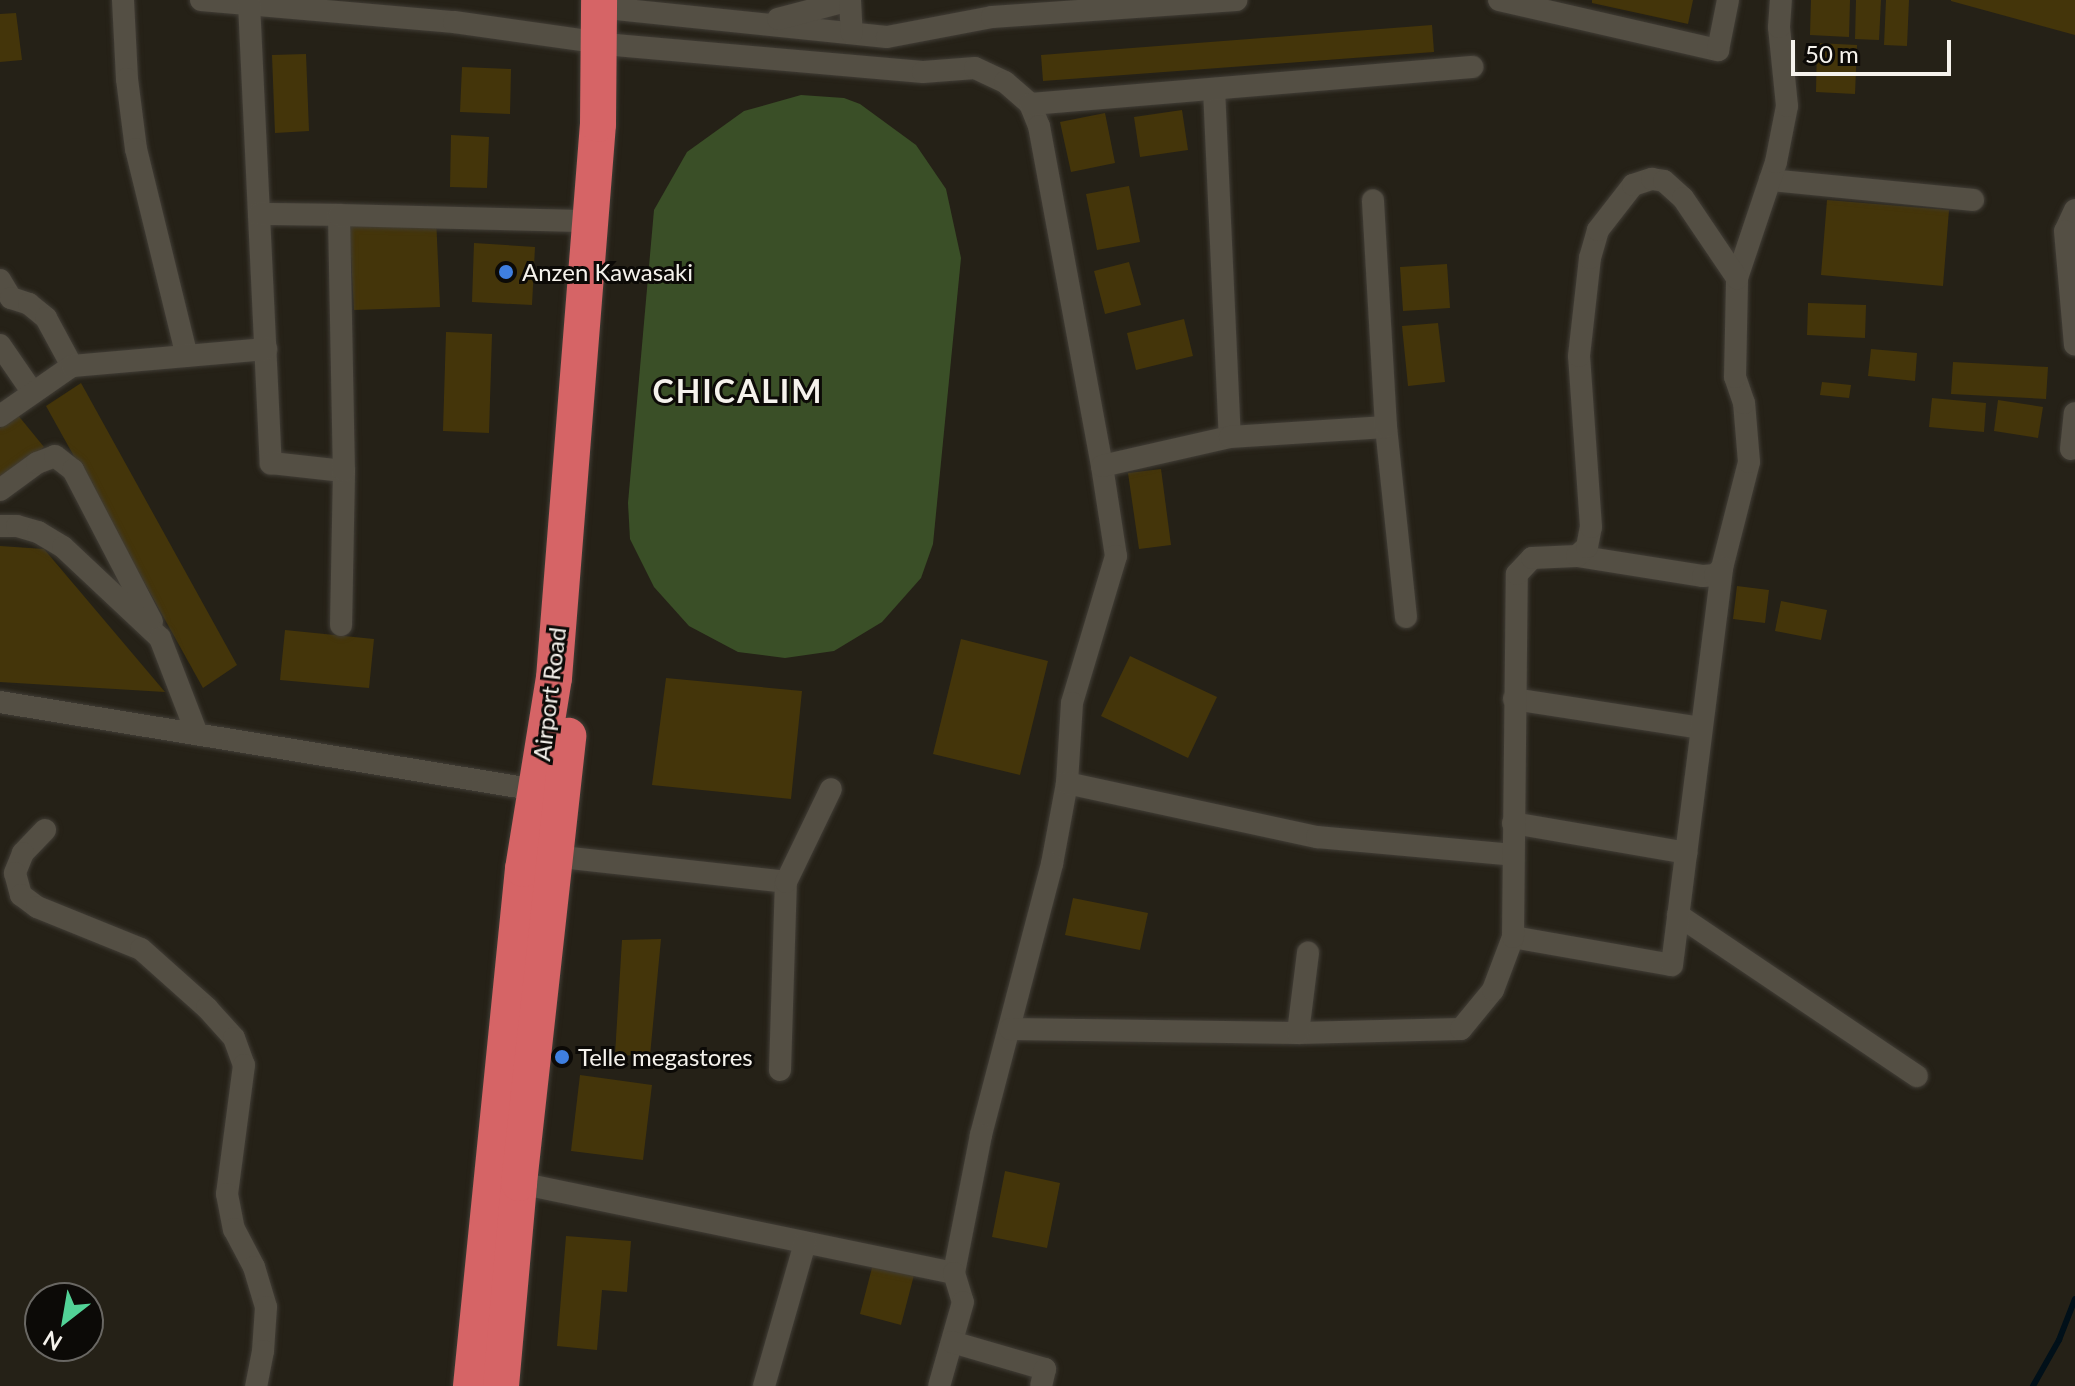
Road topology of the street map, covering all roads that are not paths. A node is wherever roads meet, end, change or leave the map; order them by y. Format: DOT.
graph roads {
  1 [pos="123,0"];
  2 [pos="201,0"];
  3 [pos="1236,0"];
  4 [pos="1728,0"];
  5 [pos="1781,0"];
  6 [pos="1512,1"];
  7 [pos="249,3"];
  8 [pos="610,3"];
  9 [pos="1557,6"];
  10 [pos="724,9"];
  11 [pos="454,11"];
  12 [pos="764,23"];
  13 [pos="852,33"];
  14 [pos="606,44"];
  15 [pos="1472,67"];
  16 [pos="1214,89"];
  17 [pos="1030,104"];
  18 [pos="1770,180"];
  19 [pos="1373,200"];
  20 [pos="1973,200"];
  21 [pos="2075,210"];
  22 [pos="259,214"];
  23 [pos="339,215"];
  24 [pos="590,221"];
  25 [pos="1737,278"];
  26 [pos="0,280"];
  27 [pos="0,345"];
  28 [pos="2075,345"];
  29 [pos="266,349"];
  30 [pos="187,356"];
  31 [pos="72,366"];
  32 [pos="33,393"];
  33 [pos="2075,413"];
  34 [pos="0,416"];
  35 [pos="1386,427"];
  36 [pos="1230,437"];
  37 [pos="2071,449"];
  38 [pos="1102,466"];
  39 [pos="344,471"];
  40 [pos="0,490"];
  41 [pos="0,526"];
  42 [pos="1577,556"];
  43 [pos="1722,568"];
  44 [pos="1406,617"];
  45 [pos="341,625"];
  46 [pos="160,638"];
  47 [pos="1514,699"];
  48 [pos="0,702"];
  49 [pos="1701,728"];
  50 [pos="197,734"];
  51 [pos="1067,783"];
  52 [pos="831,789"];
  53 [pos="537,790"];
  54 [pos="1513,823"];
  55 [pos="45,830"];
  56 [pos="1686,853"];
  57 [pos="540,855"];
  58 [pos="1513,855"];
  59 [pos="786,882"];
  60 [pos="1678,915"];
  61 [pos="1513,937"];
  62 [pos="1308,953"];
  63 [pos="1010,1029"];
  64 [pos="1298,1033"];
  65 [pos="780,1070"];
  66 [pos="1917,1076"];
  67 [pos="519,1183"];
  68 [pos="805,1243"];
  69 [pos="954,1273"];
  70 [pos="952,1342"];
  71 [pos="256,1386"];
  72 [pos="471,1386"];
  73 [pos="501,1386"];
  74 [pos="764,1386"];
  75 [pos="939,1386"];
  76 [pos="1041,1386"];
  1 -- 30 [label="street"];
  2 -- 7 [label="street"];
  3 -- 13 [label="street"];
  4 -- 9 [label="street"];
  5 -- 18 [label="street"];
  6 -- 9 [label="street"];
  7 -- 11 [label="street"];
  7 -- 22 [label="street"];
  8 -- 10 [label="street"];
  8 -- 14 [label="highway, Airport Road"];
  10 -- 12 [label="street"];
  11 -- 14 [label="street"];
  12 -- 13 [label="street"];
  12 -- 13 [label="street"];
  14 -- 17 [label="street"];
  14 -- 24 [label="highway, Airport Road"];
  14 -- 57 [label="highway, Airport Road"];
  15 -- 16 [label="street"];
  16 -- 17 [label="street"];
  16 -- 36 [label="street"];
  17 -- 38 [label="street"];
  18 -- 20 [label="street"];
  18 -- 25 [label="street"];
  19 -- 35 [label="street"];
  21 -- 28 [label="street"];
  22 -- 23 [label="street"];
  22 -- 29 [label="street"];
  23 -- 24 [label="street"];
  23 -- 39 [label="street"];
  24 -- 53 [label="highway, Airport Road"];
  25 -- 42 [label="street"];
  25 -- 43 [label="street"];
  26 -- 31 [label="street"];
  27 -- 32 [label="street"];
  29 -- 30 [label="street"];
  29 -- 39 [label="street"];
  30 -- 31 [label="street"];
  31 -- 32 [label="street"];
  32 -- 34 [label="street"];
  33 -- 37 [label="street"];
  35 -- 36 [label="street"];
  35 -- 44 [label="street"];
  36 -- 38 [label="street"];
  38 -- 51 [label="street"];
  39 -- 45 [label="street"];
  40 -- 46 [label="street"];
  41 -- 46 [label="street"];
  42 -- 43 [label="street"];
  42 -- 47 [label="street"];
  43 -- 49 [label="street"];
  46 -- 50 [label="street"];
  47 -- 49 [label="street"];
  47 -- 54 [label="street"];
  48 -- 50 [label="street"];
  49 -- 56 [label="street"];
  50 -- 53 [label="street"];
  51 -- 58 [label="street"];
  51 -- 63 [label="street"];
  52 -- 59 [label="street"];
  53 -- 57 [label="highway, Airport Road"];
  54 -- 56 [label="street"];
  54 -- 58 [label="street"];
  55 -- 71 [label="street"];
  56 -- 60 [label="street"];
  57 -- 59 [label="street"];
  57 -- 67 [label="highway, Airport Road"];
  57 -- 72 [label="highway, Airport Road"];
  58 -- 61 [label="street"];
  59 -- 65 [label="street"];
  60 -- 61 [label="street"];
  60 -- 66 [label="street"];
  61 -- 64 [label="street"];
  62 -- 64 [label="street"];
  63 -- 64 [label="street"];
  63 -- 69 [label="street"];
  67 -- 68 [label="street"];
  67 -- 73 [label="highway, Airport Road"];
  68 -- 69 [label="street"];
  68 -- 74 [label="street"];
  69 -- 70 [label="street"];
  70 -- 75 [label="street"];
  70 -- 76 [label="street"];
}
